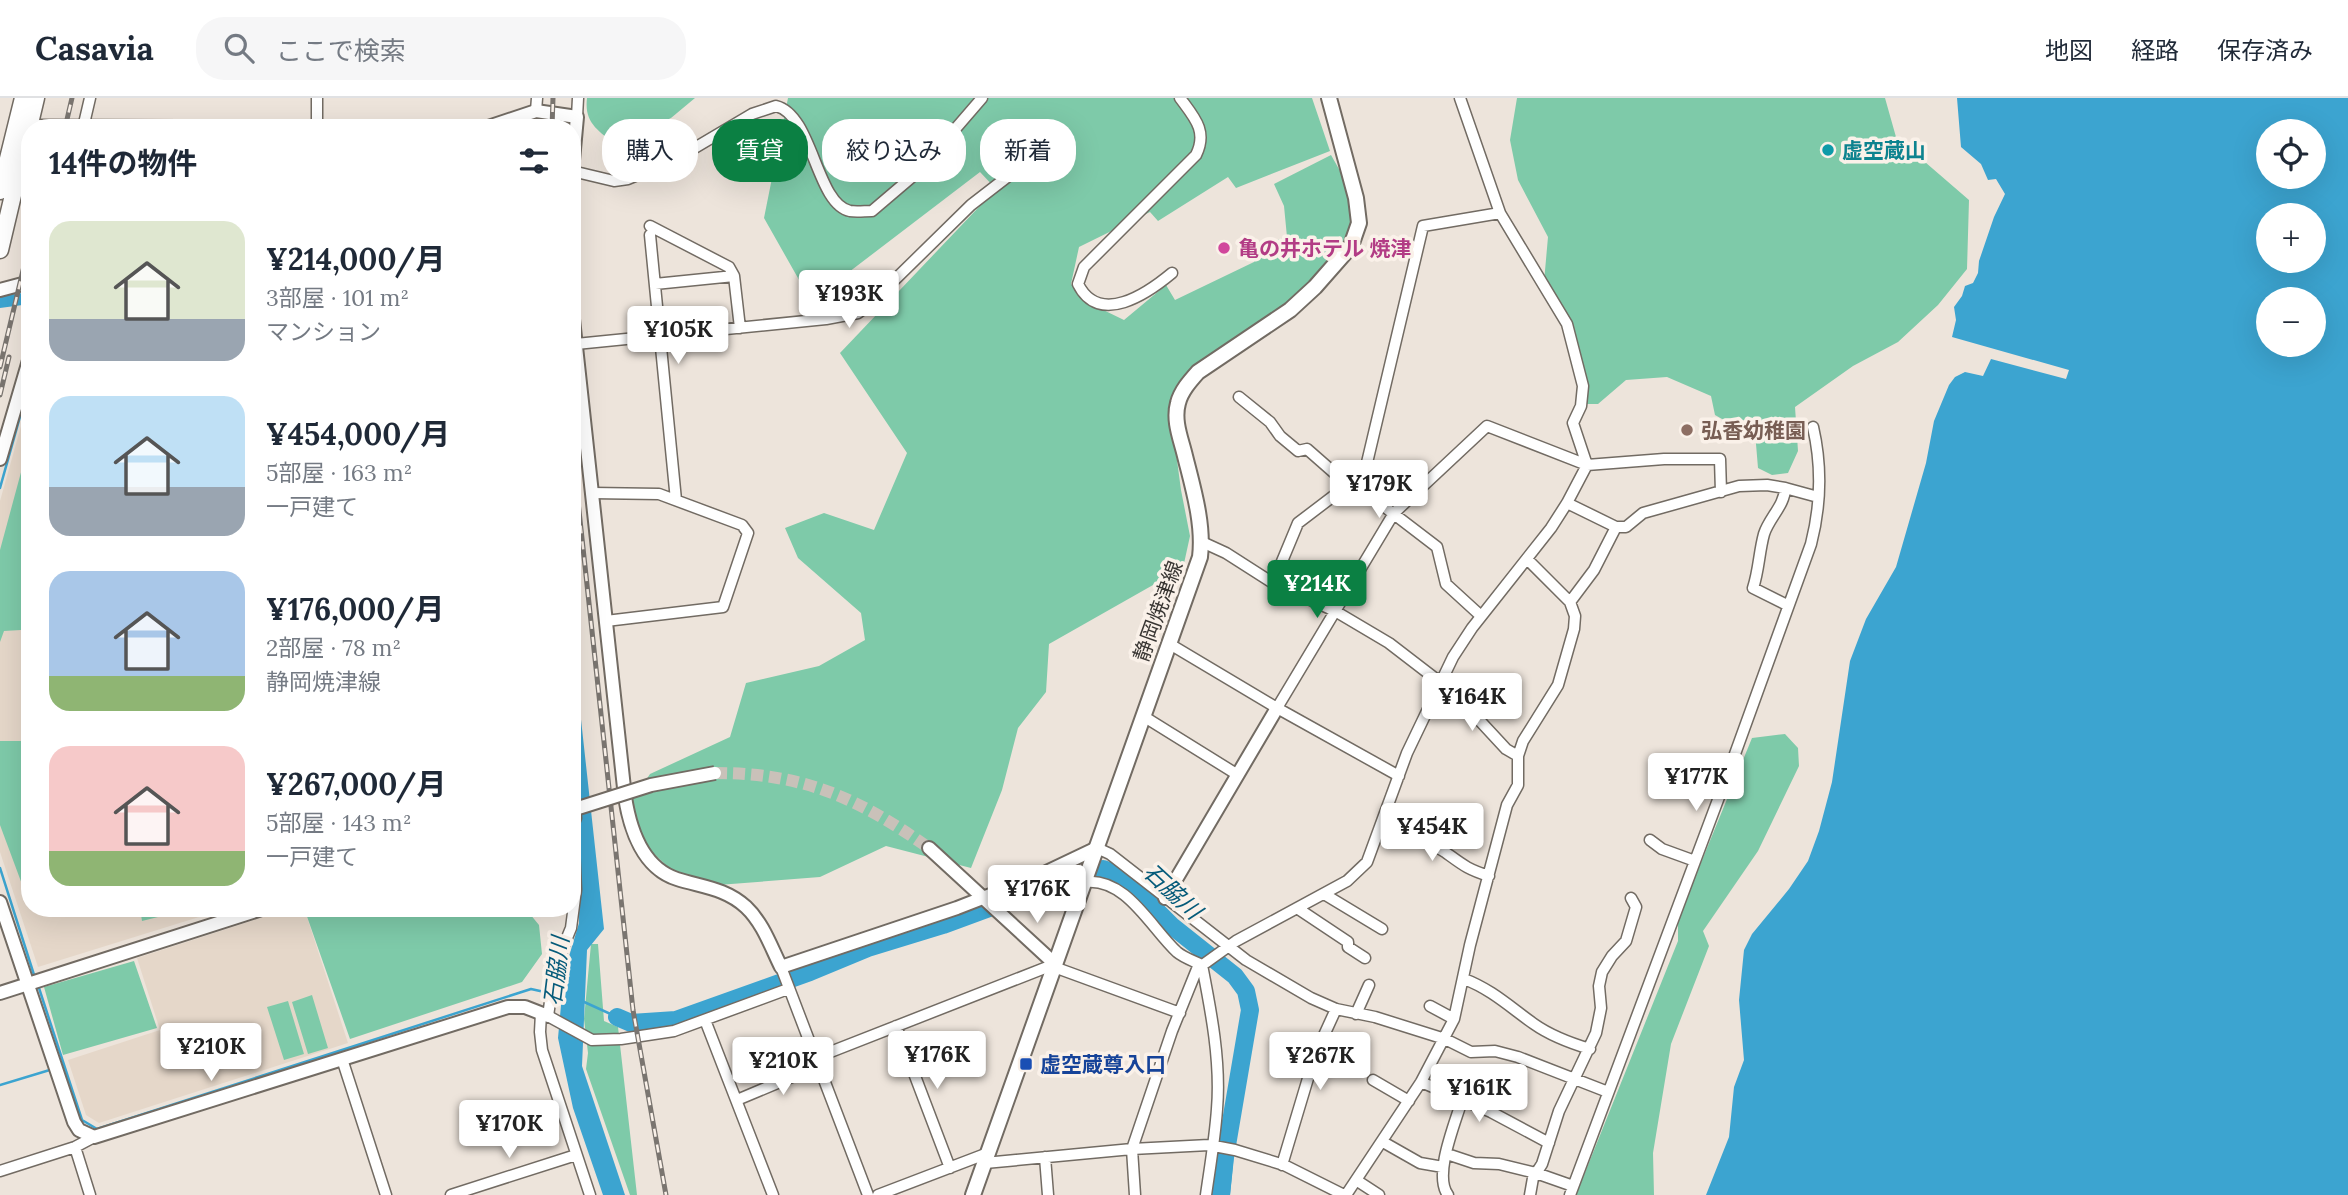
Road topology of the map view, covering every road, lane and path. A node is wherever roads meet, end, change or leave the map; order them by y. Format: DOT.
graph roads {
  1 [pos="23,98"];
  2 [pos="36,98"];
  3 [pos="90,98"];
  4 [pos="317,98"];
  5 [pos="578,98"];
  6 [pos="982,98"];
  7 [pos="1180,98"];
  8 [pos="1329,98"];
  9 [pos="1460,98"];
  10 [pos="536,105"];
  11 [pos="521,115"];
  12 [pos="577,117"];
  13 [pos="31,119"];
  14 [pos="85,119"];
  15 [pos="317,119"];
  16 [pos="510,119"];
  17 [pos="523,119"];
  18 [pos="4,159"];
  19 [pos="21,162"];
  20 [pos="581,173"];
  21 [pos="1001,182"];
  22 [pos="0,191"];
  23 [pos="1500,213"];
  24 [pos="0,250"];
  25 [pos="1172,273"];
  26 [pos="734,276"];
  27 [pos="21,284"];
  28 [pos="655,284"];
  29 [pos="0,290"];
  30 [pos="740,328"];
  31 [pos="660,336"];
  32 [pos="581,344"];
  33 [pos="21,388"];
  34 [pos="581,391"];
  35 [pos="1239,397"];
  36 [pos="1814,427"];
  37 [pos="0,459"];
  38 [pos="1587,465"];
  39 [pos="1348,485"];
  40 [pos="1361,488"];
  41 [pos="1785,488"];
  42 [pos="1721,492"];
  43 [pos="592,493"];
  44 [pos="1818,497"];
  45 [pos="676,500"];
  46 [pos="1567,503"];
  47 [pos="1394,513"];
  48 [pos="1615,527"];
  49 [pos="1202,542"];
  50 [pos="1527,559"];
  51 [pos="1273,583"];
  52 [pos="1570,602"];
  53 [pos="1787,605"];
  54 [pos="1335,611"];
  55 [pos="1481,616"];
  56 [pos="607,621"];
  57 [pos="1168,643"];
  58 [pos="1440,685"];
  59 [pos="1277,708"];
  60 [pos="1143,716"];
  61 [pos="1518,756"];
  62 [pos="715,773"];
  63 [pos="1238,775"];
  64 [pos="1399,776"];
  65 [pos="581,807"];
  66 [pos="1382,825"];
  67 [pos="1650,840"];
  68 [pos="929,848"];
  69 [pos="1095,854"];
  70 [pos="1695,861"];
  71 [pos="1489,876"];
  72 [pos="1085,880"];
  73 [pos="1324,894"];
  74 [pos="1166,898"];
  75 [pos="1631,898"];
  76 [pos="985,900"];
  77 [pos="0,902"];
  78 [pos="1297,908"];
  79 [pos="237,917"];
  80 [pos="572,917"];
  81 [pos="1382,929"];
  82 [pos="1229,945"];
  83 [pos="1365,958"];
  84 [pos="1054,965"];
  85 [pos="1202,965"];
  86 [pos="781,967"];
  87 [pos="1464,979"];
  88 [pos="28,984"];
  89 [pos="1369,985"];
  90 [pos="788,989"];
  91 [pos="0,993"];
  92 [pos="1430,1006"];
  93 [pos="1336,1009"];
  94 [pos="1180,1013"];
  95 [pos="544,1014"];
  96 [pos="1356,1014"];
  97 [pos="1454,1018"];
  98 [pos="705,1020"];
  99 [pos="896,1026"];
  100 [pos="1445,1039"];
  101 [pos="1590,1049"];
  102 [pos="342,1059"];
  103 [pos="816,1062"];
  104 [pos="1575,1078"];
  105 [pos="1373,1080"];
  106 [pos="1421,1082"];
  107 [pos="1608,1091"];
  108 [pos="737,1100"];
  109 [pos="1409,1101"];
  110 [pos="1462,1101"];
  111 [pos="94,1137"];
  112 [pos="1383,1142"];
  113 [pos="1549,1143"];
  114 [pos="1214,1146"];
  115 [pos="75,1147"];
  116 [pos="1132,1149"];
  117 [pos="1447,1154"];
  118 [pos="576,1155"];
  119 [pos="1045,1157"];
  120 [pos="986,1158"];
  121 [pos="1282,1165"];
  122 [pos="1443,1167"];
  123 [pos="950,1168"];
  124 [pos="0,1171"];
  125 [pos="1536,1173"];
  126 [pos="1356,1180"];
  127 [pos="1572,1190"];
  128 [pos="90,1195"];
  129 [pos="386,1195"];
  130 [pos="451,1195"];
  131 [pos="590,1195"];
  132 [pos="774,1195"];
  133 [pos="868,1195"];
  134 [pos="877,1195"];
  135 [pos="974,1195"];
  136 [pos="1048,1195"];
  137 [pos="1136,1195"];
  138 [pos="1206,1195"];
  139 [pos="1345,1195"];
  140 [pos="1379,1195"];
  141 [pos="1448,1195"];
  142 [pos="1530,1195"];
  1 -- 18 [label="highway"];
  2 -- 13 [label="highway"];
  3 -- 14 [label="street"];
  4 -- 15 [label="street"];
  5 -- 12 [label="street"];
  6 -- 20 [label="street"];
  7 -- 25 [label="street"];
  8 -- 49 [label="main road, 静岡焼津線"];
  9 -- 23 [label="street"];
  10 -- 11 [label="street"];
  10 -- 12 [label="street"];
  11 -- 16 [label="street"];
  11 -- 17 [label="street"];
  18 -- 22 [label="highway"];
  19 -- 24 [label="highway"];
  21 -- 30 [label="street"];
  23 -- 38 [label="street"];
  23 -- 40 [label="street"];
  26 -- 28 [label="street"];
  26 -- 28 [label="street"];
  26 -- 30 [label="street"];
  27 -- 29 [label="street"];
  28 -- 31 [label="street"];
  30 -- 31 [label="street"];
  31 -- 32 [label="street"];
  31 -- 45 [label="street"];
  33 -- 37 [label="street"];
  34 -- 43 [label="street"];
  35 -- 39 [label="street"];
  36 -- 44 [label="street"];
  38 -- 42 [label="street"];
  38 -- 46 [label="street"];
  38 -- 47 [label="street"];
  39 -- 40 [label="street"];
  39 -- 51 [label="street"];
  40 -- 47 [label="street"];
  41 -- 42 [label="street"];
  41 -- 44 [label="street"];
  41 -- 53 [label="street"];
  42 -- 48 [label="street"];
  43 -- 45 [label="street"];
  43 -- 56 [label="street"];
  44 -- 53 [label="street"];
  45 -- 56 [label="street"];
  46 -- 48 [label="street"];
  46 -- 50 [label="street"];
  47 -- 54 [label="street"];
  47 -- 55 [label="street"];
  48 -- 52 [label="street"];
  49 -- 51 [label="street"];
  49 -- 57 [label="main road, 静岡焼津線"];
  50 -- 52 [label="street"];
  50 -- 55 [label="street"];
  51 -- 54 [label="street"];
  52 -- 61 [label="street"];
  53 -- 70 [label="street"];
  54 -- 58 [label="street"];
  54 -- 59 [label="street"];
  55 -- 58 [label="street"];
  56 -- 86 [label="street"];
  57 -- 59 [label="street"];
  57 -- 60 [label="main road, 静岡焼津線"];
  58 -- 61 [label="street"];
  58 -- 64 [label="street"];
  59 -- 63 [label="street"];
  59 -- 64 [label="street"];
  60 -- 63 [label="street"];
  60 -- 69 [label="main road, 静岡焼津線"];
  61 -- 71 [label="street"];
  62 -- 65 [label="street, bridge"];
  63 -- 74 [label="street"];
  64 -- 66 [label="street"];
  66 -- 71 [label="street"];
  66 -- 73 [label="street"];
  67 -- 70 [label="street"];
  68 -- 76 [label="street"];
  69 -- 72 [label="main road, 静岡焼津線"];
  69 -- 74 [label="street"];
  69 -- 76 [label="street"];
  70 -- 107 [label="street"];
  71 -- 87 [label="street"];
  72 -- 84 [label="main road, 静岡焼津線"];
  72 -- 85 [label="street"];
  73 -- 78 [label="street"];
  73 -- 81 [label="street"];
  74 -- 82 [label="street"];
  75 -- 101 [label="street"];
  76 -- 84 [label="street"];
  76 -- 86 [label="street"];
  77 -- 88 [label="street"];
  78 -- 82 [label="street"];
  78 -- 83 [label="street"];
  79 -- 88 [label="street"];
  80 -- 95 [label="street"];
  82 -- 85 [label="street"];
  82 -- 93 [label="street"];
  84 -- 94 [label="street"];
  84 -- 99 [label="street"];
  84 -- 120 [label="main road, 静岡焼津線"];
  85 -- 94 [label="street"];
  85 -- 114 [label="street"];
  86 -- 90 [label="street"];
  87 -- 97 [label="street"];
  87 -- 101 [label="street"];
  88 -- 91 [label="street"];
  88 -- 111 [label="street"];
  89 -- 96 [label="street"];
  90 -- 98 [label="street"];
  90 -- 103 [label="street"];
  92 -- 97 [label="street"];
  93 -- 96 [label="street"];
  93 -- 121 [label="street"];
  94 -- 116 [label="street"];
  95 -- 98 [label="street"];
  95 -- 102 [label="street"];
  95 -- 118 [label="street"];
  96 -- 100 [label="street"];
  97 -- 100 [label="street"];
  98 -- 108 [label="street"];
  99 -- 103 [label="street"];
  99 -- 123 [label="street"];
  100 -- 104 [label="street"];
  100 -- 106 [label="street"];
  101 -- 104 [label="street"];
  102 -- 111 [label="street"];
  102 -- 129 [label="street"];
  103 -- 108 [label="street"];
  103 -- 133 [label="street"];
  104 -- 107 [label="street"];
  104 -- 113 [label="street"];
  105 -- 109 [label="street"];
  106 -- 109 [label="street"];
  106 -- 110 [label="street"];
  107 -- 127 [label="street"];
  108 -- 132 [label="street"];
  109 -- 112 [label="street"];
  110 -- 113 [label="street"];
  110 -- 117 [label="street"];
  111 -- 115 [label="street"];
  112 -- 122 [label="street"];
  112 -- 126 [label="street"];
  113 -- 125 [label="street"];
  114 -- 116 [label="street"];
  114 -- 121 [label="street"];
  114 -- 138 [label="street"];
  115 -- 124 [label="street"];
  115 -- 128 [label="street"];
  116 -- 119 [label="street"];
  116 -- 137 [label="street"];
  117 -- 122 [label="street"];
  117 -- 125 [label="street"];
  118 -- 130 [label="street"];
  118 -- 131 [label="street"];
  119 -- 120 [label="street"];
  119 -- 136 [label="street"];
  120 -- 123 [label="street"];
  120 -- 135 [label="main road, 静岡焼津線"];
  121 -- 139 [label="street"];
  122 -- 141 [label="street"];
  123 -- 134 [label="street"];
  125 -- 127 [label="street"];
  125 -- 142 [label="street"];
  126 -- 139 [label="street"];
  126 -- 140 [label="street"];
}
